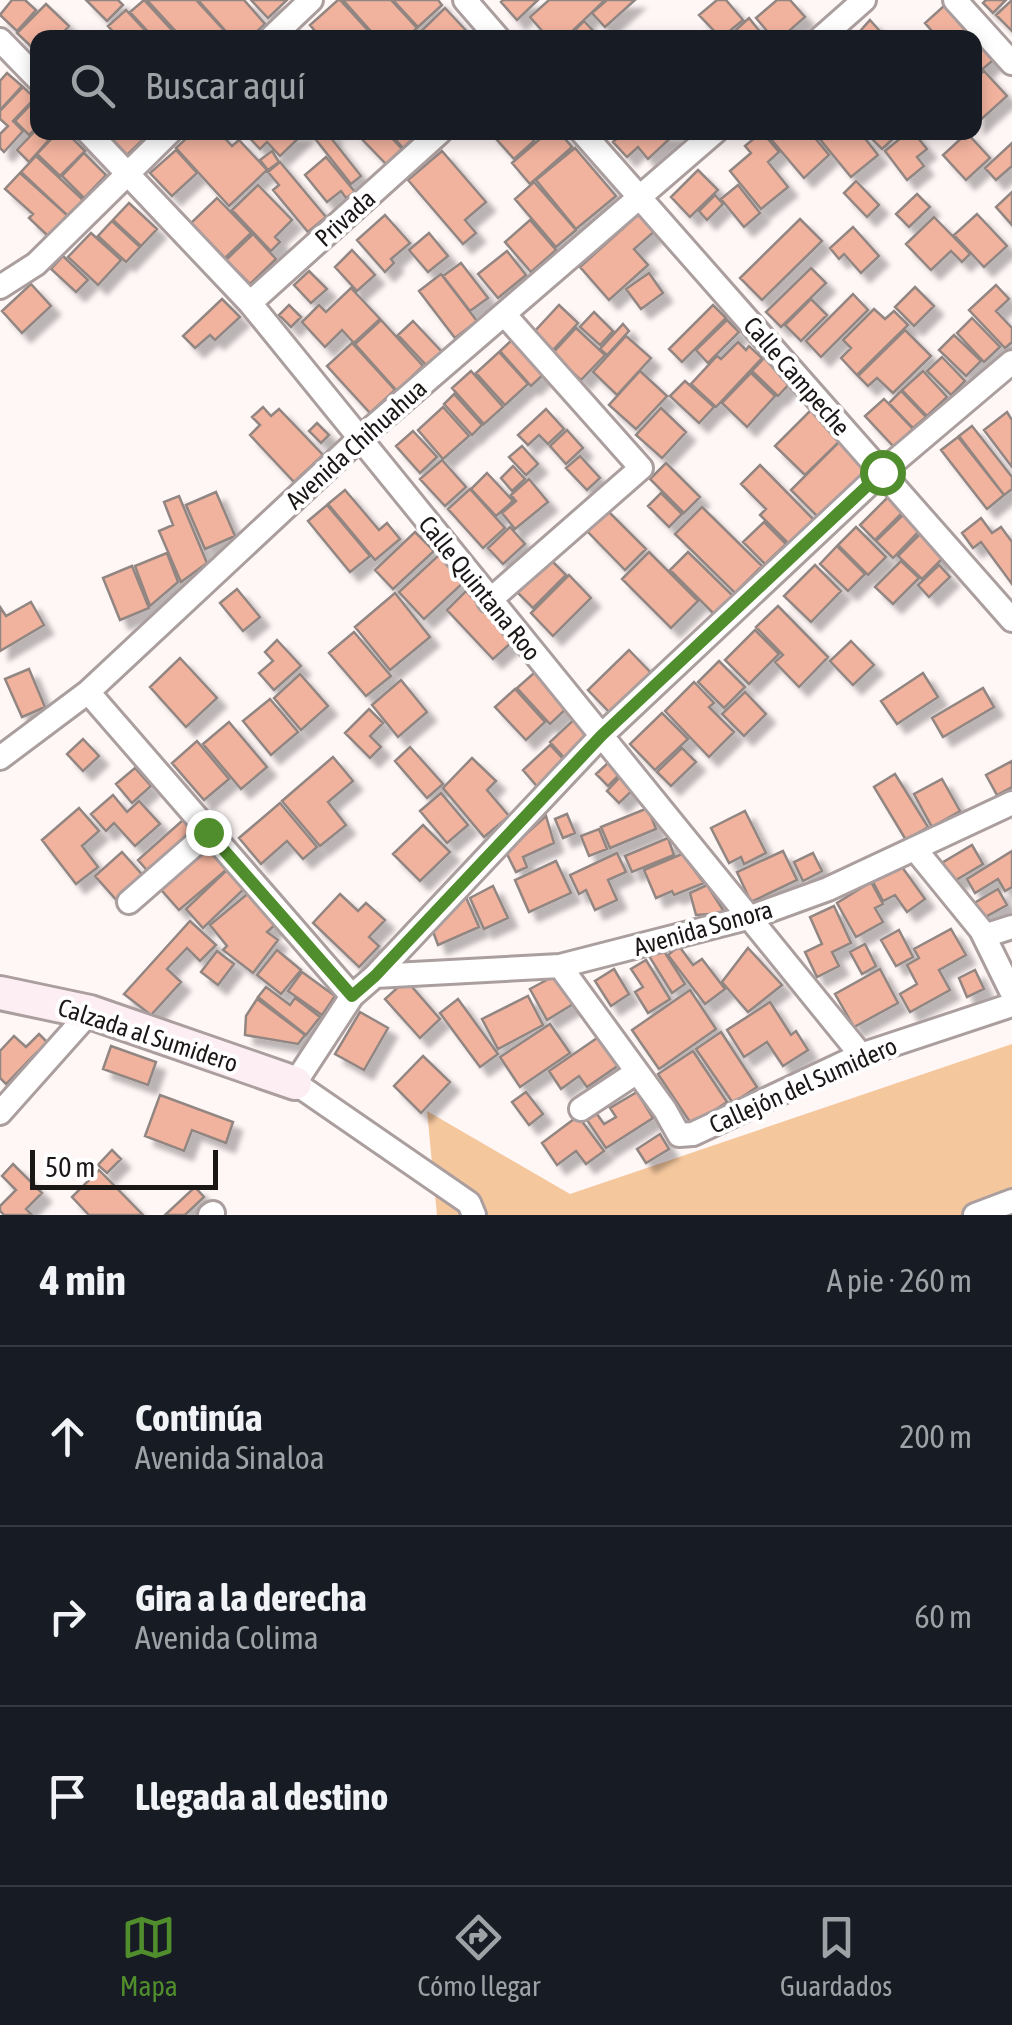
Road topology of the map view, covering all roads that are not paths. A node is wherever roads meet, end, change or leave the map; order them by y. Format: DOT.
graph roads {
  1 [pos="311,0"];
  2 [pos="465,0"];
  3 [pos="864,0"];
  4 [pos="956,0"];
  5 [pos="279,30"];
  6 [pos="491,30"];
  7 [pos="831,30"];
  8 [pos="0,40"];
  9 [pos="1012,62"];
  10 [pos="30,71"];
  11 [pos="95,140"];
  12 [pos="161,140"];
  13 [pos="431,140"];
  14 [pos="589,140"];
  15 [pos="705,140"];
  16 [pos="126,173"];
  17 [pos="640,198"];
  18 [pos="0,287"];
  19 [pos="250,302"];
  20 [pos="504,314"];
  21 [pos="1012,362"];
  22 [pos="359,439"];
  23 [pos="882,472"];
  24 [pos="489,600"];
  25 [pos="1012,620"];
  26 [pos="88,692"];
  27 [pos="602,735"];
  28 [pos="0,758"];
  29 [pos="1012,803"];
  30 [pos="208,832"];
  31 [pos="915,849"];
  32 [pos="129,902"];
  33 [pos="750,918"];
  34 [pos="1012,926"];
  35 [pos="984,936"];
  36 [pos="560,966"];
  37 [pos="375,976"];
  38 [pos="0,993"];
  39 [pos="1012,993"];
  40 [pos="352,996"];
  41 [pos="1012,1006"];
  42 [pos="90,1012"];
  43 [pos="861,1054"];
  44 [pos="637,1072"];
  45 [pos="294,1084"];
  46 [pos="581,1109"];
  47 [pos="0,1113"];
  48 [pos="1012,1200"];
  49 [pos="474,1215"];
  50 [pos="975,1215"];
  1 -- 5 [label="street"];
  2 -- 6 [label="street"];
  3 -- 7 [label="street"];
  4 -- 9 [label="street"];
  8 -- 10 [label="street"];
  11 -- 16 [label="street, Calle Quintana Roo"];
  12 -- 16 [label="street"];
  13 -- 19 [label="street, Privada"];
  14 -- 17 [label="street, Calle Campeche"];
  15 -- 17 [label="street, Avenida Chihuahua"];
  16 -- 18 [label="street"];
  16 -- 19 [label="street, Calle Quintana Roo"];
  17 -- 20 [label="street, Avenida Chihuahua"];
  17 -- 23 [label="street, Calle Campeche"];
  19 -- 22 [label="street, Calle Quintana Roo"];
  20 -- 22 [label="street, Avenida Chihuahua"];
  20 -- 24 [label="street"];
  21 -- 23 [label="street"];
  22 -- 24 [label="street, Calle Quintana Roo"];
  22 -- 26 [label="street, Avenida Chihuahua"];
  23 -- 25 [label="street, Calle Campeche"];
  23 -- 27 [label="street"];
  24 -- 27 [label="street, Calle Quintana Roo"];
  26 -- 28 [label="street, Avenida Chihuahua"];
  26 -- 30 [label="street"];
  27 -- 33 [label="street, Calle Quintana Roo"];
  27 -- 37 [label="street"];
  29 -- 31 [label="street, Avenida Sonora"];
  30 -- 32 [label="street"];
  30 -- 40 [label="street"];
  31 -- 33 [label="street, Avenida Sonora"];
  31 -- 35 [label="street"];
  33 -- 36 [label="street, Avenida Sonora"];
  33 -- 43 [label="street, Calle Quintana Roo"];
  34 -- 35 [label="street"];
  35 -- 39 [label="street"];
  36 -- 37 [label="street, Avenida Sonora"];
  36 -- 44 [label="street"];
  37 -- 40 [label="street"];
  38 -- 42 [label="street, Calzada al Sumidero"];
  40 -- 45 [label="street"];
  41 -- 43 [label="street, Callejón del Sumidero"];
  42 -- 45 [label="street, Calzada al Sumidero"];
  42 -- 47 [label="street"];
  43 -- 44 [label="street, Callejón del Sumidero"];
  44 -- 46 [label="street"];
  45 -- 49 [label="street"];
  48 -- 50 [label="street"];
}
